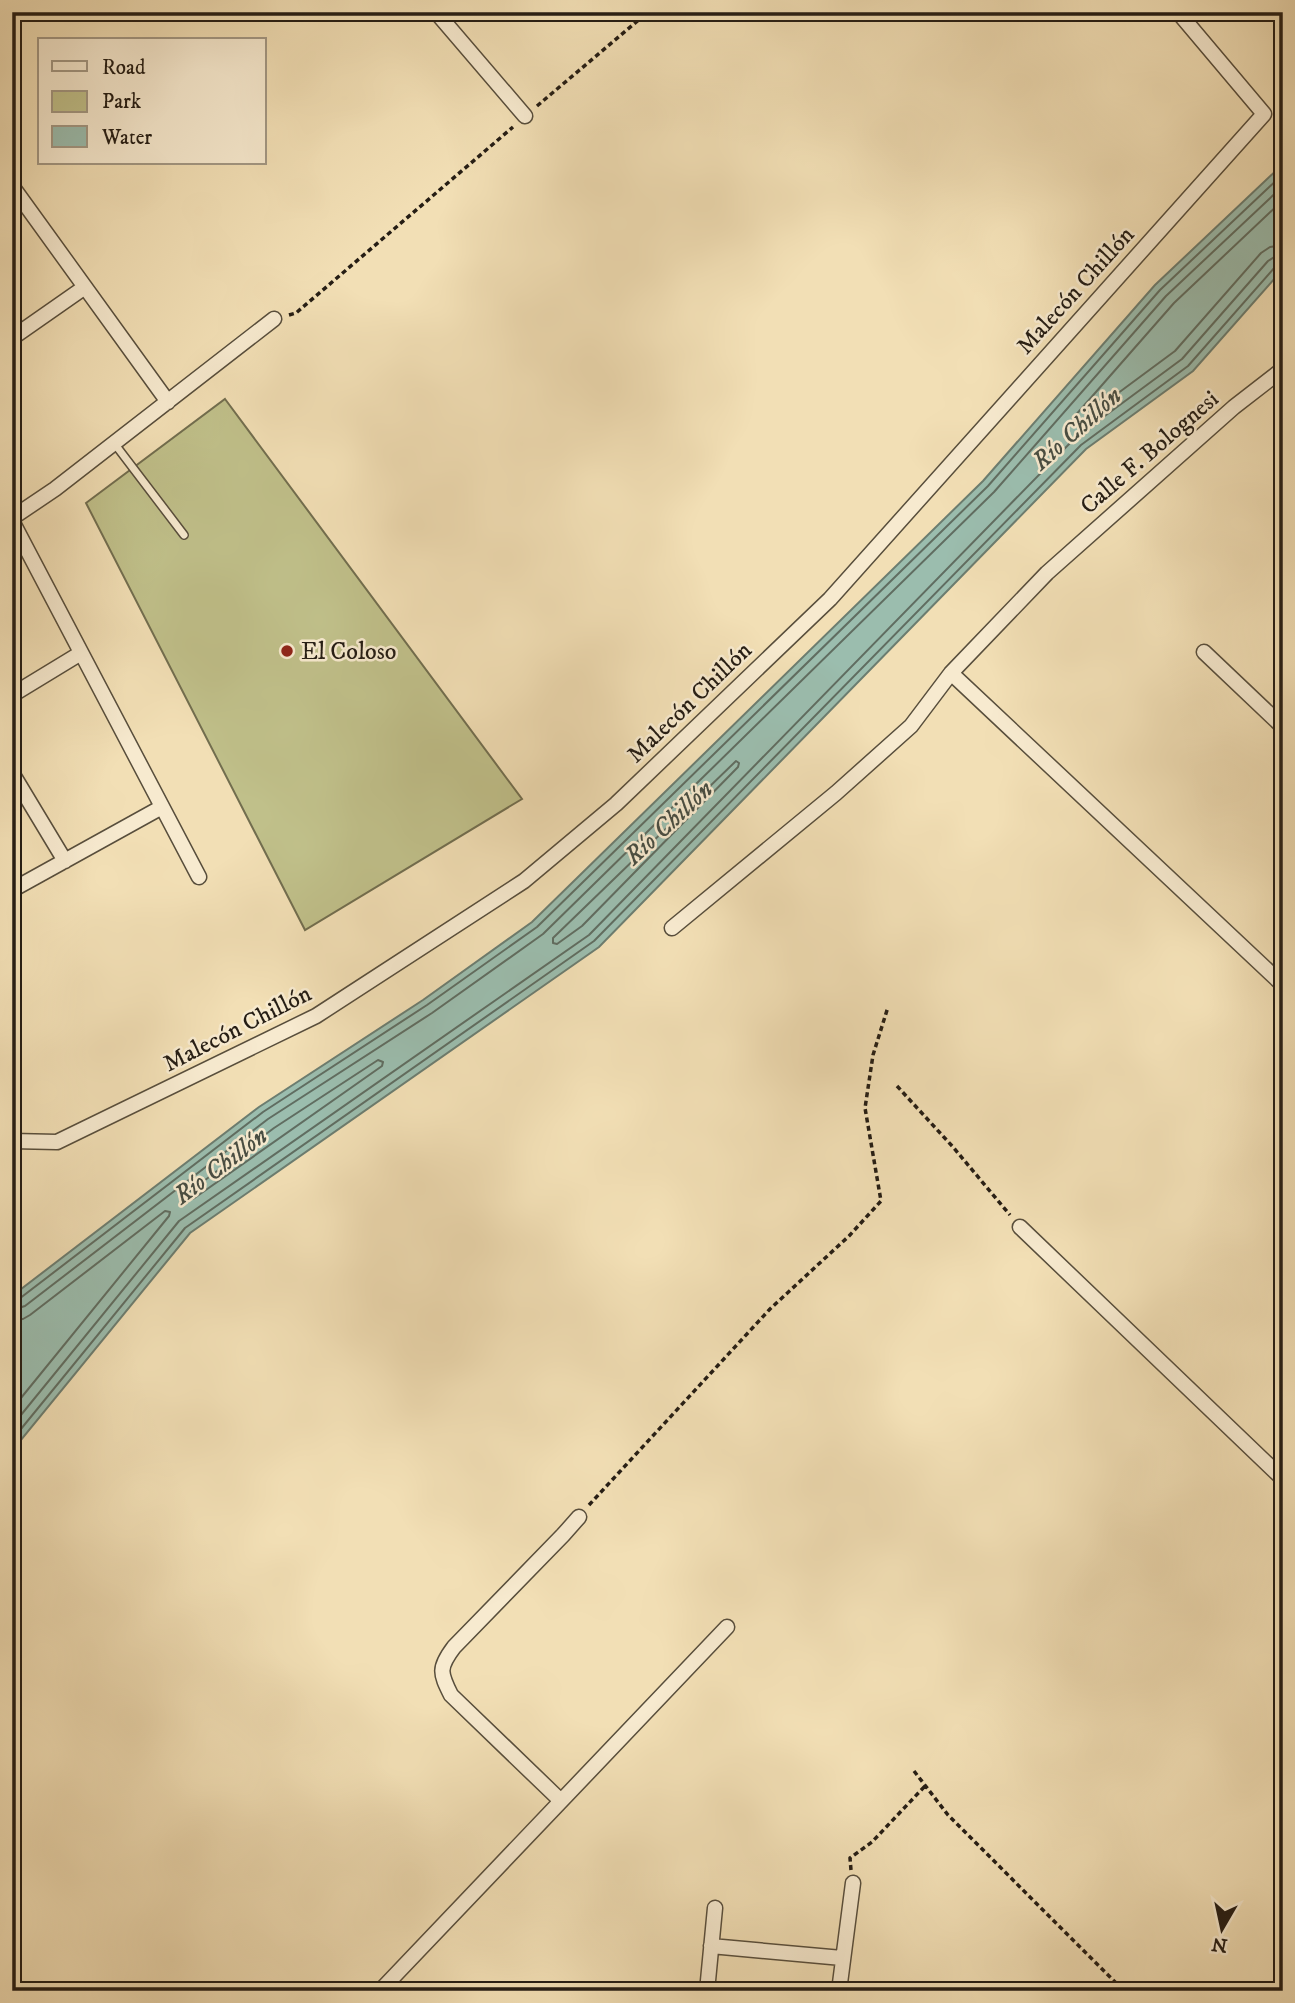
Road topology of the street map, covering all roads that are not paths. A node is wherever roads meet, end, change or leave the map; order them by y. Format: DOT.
graph roads {
  1 [pos="436,12"];
  2 [pos="1178,12"];
  3 [pos="525,116"];
  4 [pos="12,186"];
  5 [pos="85,287"];
  6 [pos="274,319"];
  7 [pos="12,338"];
  8 [pos="1283,369"];
  9 [pos="168,402"];
  10 [pos="114,443"];
  11 [pos="12,520"];
  12 [pos="184,535"];
  13 [pos="1203,652"];
  14 [pos="81,653"];
  15 [pos="951,673"];
  16 [pos="12,695"];
  17 [pos="1283,727"];
  18 [pos="12,773"];
  19 [pos="162,807"];
  20 [pos="65,861"];
  21 [pos="199,877"];
  22 [pos="12,890"];
  23 [pos="672,928"];
  24 [pos="1283,985"];
  25 [pos="12,1141"];
  26 [pos="1020,1227"];
  27 [pos="1283,1479"];
  28 [pos="579,1517"];
  29 [pos="727,1627"];
  30 [pos="561,1801"];
  31 [pos="853,1884"];
  32 [pos="715,1908"];
  33 [pos="711,1946"];
  34 [pos="842,1958"];
  35 [pos="380,1991"];
  36 [pos="707,1991"];
  37 [pos="839,1991"];
  1 -- 3 [label="street"];
  2 -- 25 [label="street, Malecón Chillón"];
  4 -- 5 [label="street"];
  5 -- 7 [label="street"];
  5 -- 9 [label="street"];
  6 -- 9 [label="street"];
  8 -- 15 [label="street, Calle F. Bolognesi"];
  9 -- 10 [label="street"];
  10 -- 11 [label="street"];
  10 -- 12 [label="lane"];
  11 -- 14 [label="street"];
  13 -- 17 [label="street"];
  14 -- 16 [label="street"];
  14 -- 19 [label="street"];
  15 -- 23 [label="street, Calle F. Bolognesi"];
  15 -- 24 [label="street"];
  18 -- 20 [label="street"];
  19 -- 20 [label="street"];
  19 -- 21 [label="street"];
  20 -- 22 [label="street"];
  26 -- 27 [label="street"];
  28 -- 30 [label="street"];
  29 -- 30 [label="street"];
  30 -- 35 [label="street"];
  31 -- 34 [label="street"];
  32 -- 33 [label="street"];
  33 -- 34 [label="street"];
  33 -- 36 [label="street"];
  34 -- 37 [label="street"];
}
